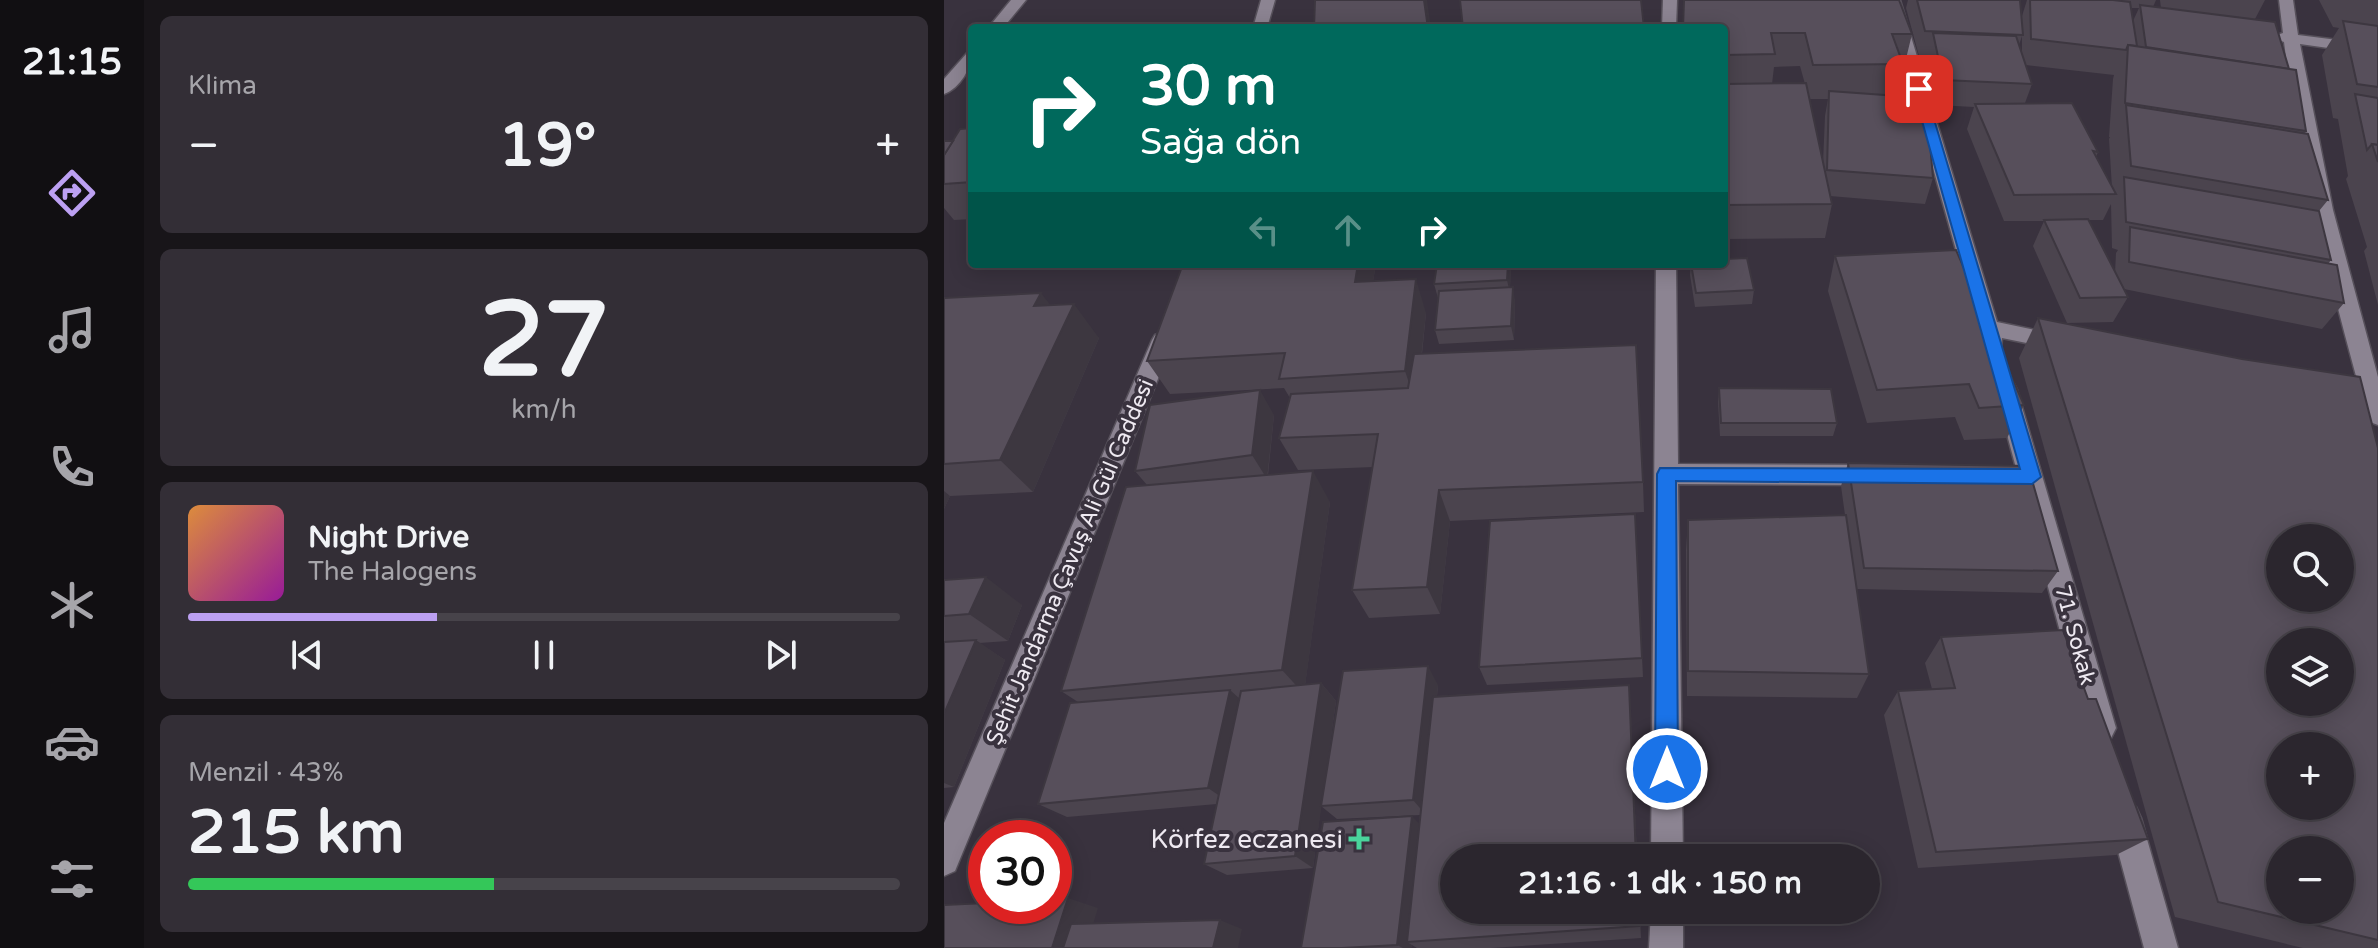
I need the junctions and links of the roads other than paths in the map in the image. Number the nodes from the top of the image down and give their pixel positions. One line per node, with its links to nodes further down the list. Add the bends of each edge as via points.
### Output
1 (1019, 0): 6 (street)
2 (1268, 0): 7 (street)
3 (1670, 0): 8 (street)
4 (1893, 0): 16 (street, 71. Sokak)
5 (2286, 0): 10 (street)
6 (998, 24)
7 (1261, 24)
8 (1669, 24)
9 (2259, 35): 10 (street)
10 (2291, 39): 11 (street); 19 (street, via 2333,255)
11 (2378, 50)
12 (968, 61): 13 (street)
13 (944, 89)
14 (1666, 268): 20 (street)
15 (1171, 321): 27 (street, Şehit Jandarma Çavuş Ali Gül Caddesi)
16 (1988, 328): 17 (street); 23 (street, 71. Sokak)
17 (2081, 345)
18 (2343, 396): 19 (street)
19 (2376, 409)
20 (1666, 474): 21 (street); 26 (street)
21 (1905, 476)
22 (2000, 476): 23 (street)
23 (2032, 477): 24 (street, 71. Sokak)
24 (2107, 750)
25 (2119, 796): 30 (street)
26 (1667, 844)
27 (944, 860)
28 (1667, 924): 29 (street)
29 (1666, 948)
30 (2161, 948)

